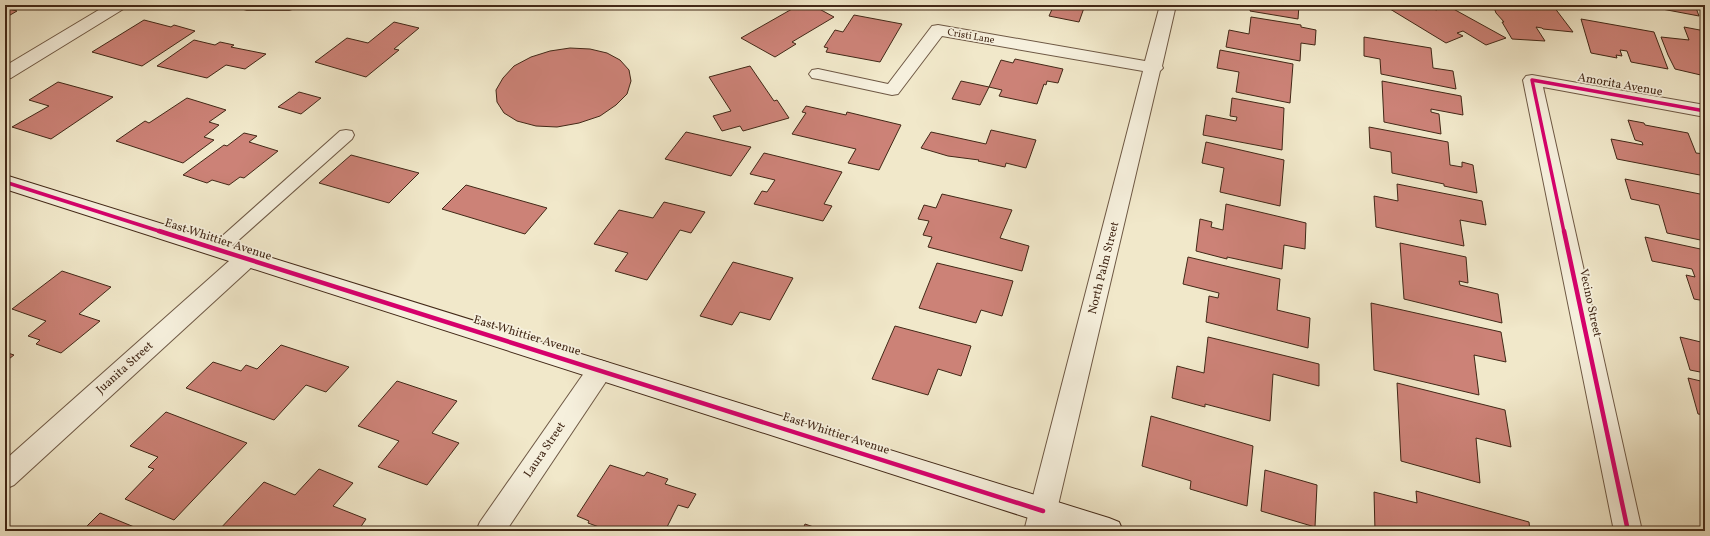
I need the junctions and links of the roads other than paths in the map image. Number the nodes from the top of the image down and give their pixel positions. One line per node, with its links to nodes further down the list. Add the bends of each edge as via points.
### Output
1 (119, 5): 6 (street)
2 (247, 5): 3 (street)
3 (289, 5)
4 (1168, 5): 5 (street, North Palm Street)
5 (1154, 68): 7 (street, Cristi Lane, via 938,30 892,90); 16 (street, North Palm Street)
6 (5, 74)
7 (818, 74)
8 (1532, 80): 9 (street, Amorita Avenue); 19 (street, Vecino Street)
9 (1705, 110)
10 (346, 135): 12 (lane)
11 (5, 182): 12 (street, East Whittier Avenue)
12 (217, 250): 13 (street, East Whittier Avenue)
13 (246, 259): 14 (street, East Whittier Avenue); 15 (street, Juanita Street)
14 (600, 370): 16 (street, East Whittier Avenue); 17 (street, Laura Street)
15 (5, 477)
16 (1040, 521): 18 (street, East Whittier Avenue)
17 (490, 531)
18 (1109, 531)
19 (1628, 531)

